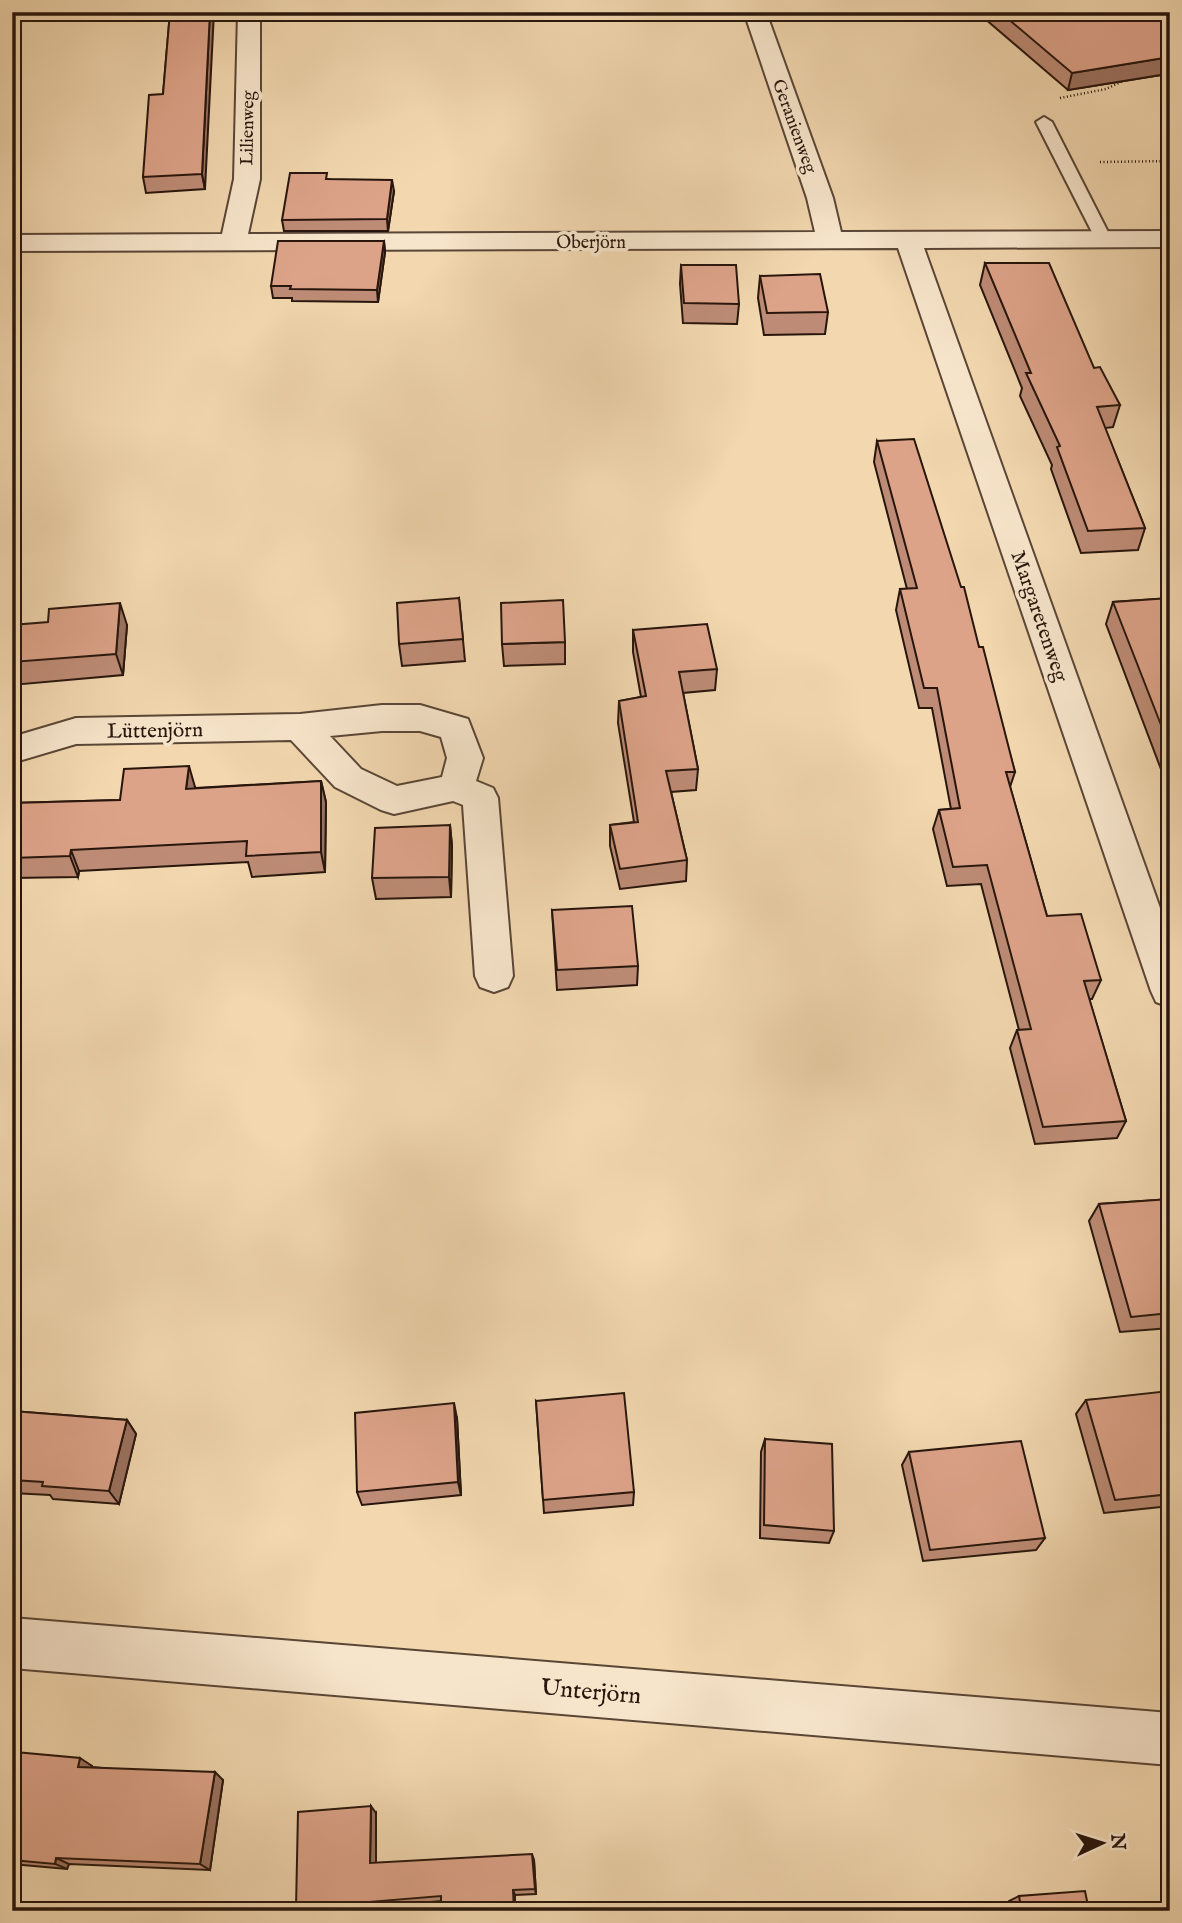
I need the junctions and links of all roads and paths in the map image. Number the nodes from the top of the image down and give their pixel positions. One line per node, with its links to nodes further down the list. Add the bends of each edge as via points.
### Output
1 (249, 12): 12 (street, Lilienweg, via 247,179)
2 (755, 12): 9 (street, Geranienweg, via 820,198)
3 (1132, 76): 4 (path, via 1105,89 1030,103)
4 (1044, 122): 7 (lane)
5 (1170, 161): 6 (path)
6 (1096, 162)
7 (1103, 238): 8 (street, Oberjörn); 10 (street, Oberjörn)
8 (1170, 239)
9 (830, 241): 10 (street, Oberjörn); 12 (street, Oberjörn)
10 (909, 242): 17 (street, Margaretenweg)
11 (12, 243): 12 (street, Oberjörn)
12 (233, 243)
13 (300, 727): 14 (street, Lüttenjörn, via 76,731); 15 (street, via 348,778 394,800); 15 (street, Lüttenjörn, via 420,718 456,728 465,758)
14 (12, 750)
15 (456, 787): 16 (street, via 480,798)
16 (494, 976)
17 (1170, 991)
18 (12, 1643): 19 (street, Unterjörn)
19 (1170, 1739)

